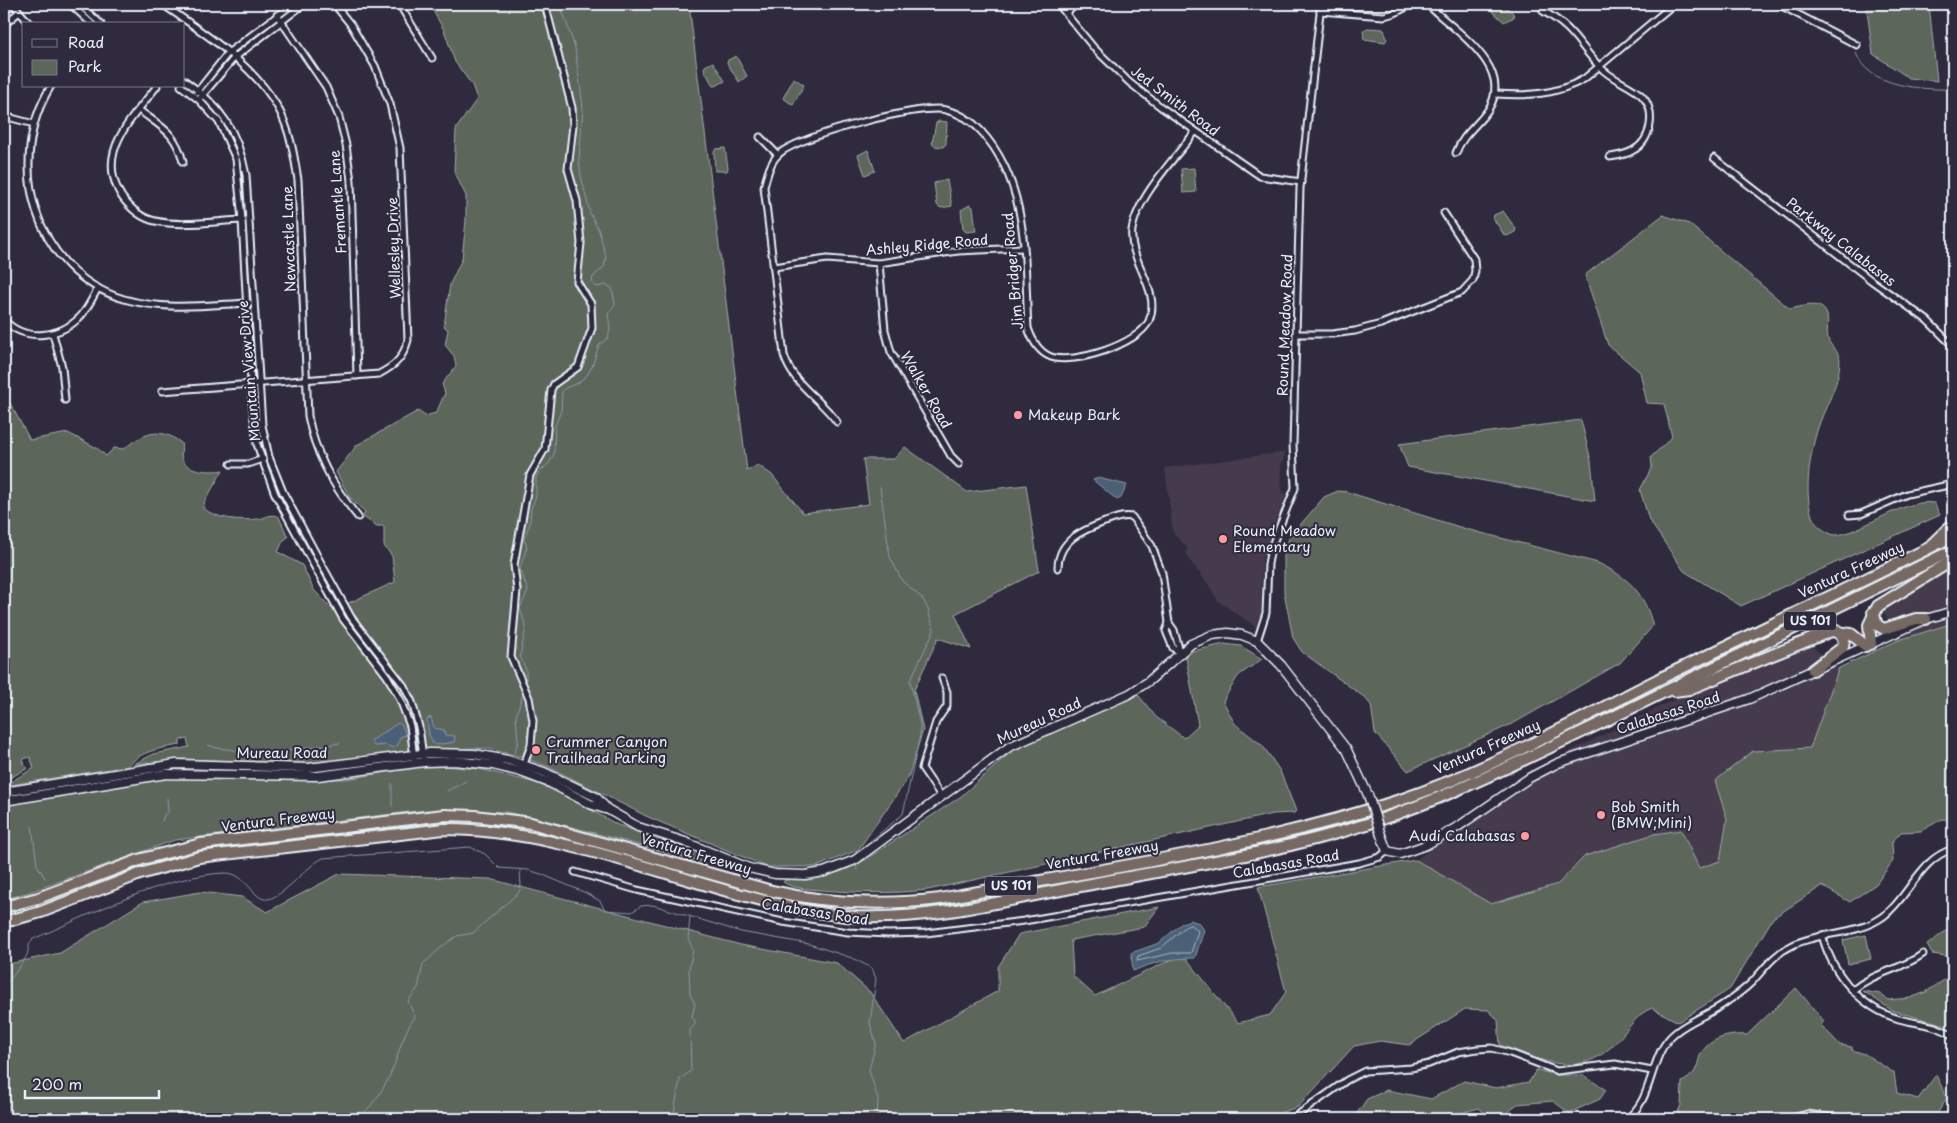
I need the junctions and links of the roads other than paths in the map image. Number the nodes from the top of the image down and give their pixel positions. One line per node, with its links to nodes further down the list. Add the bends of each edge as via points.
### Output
1 (13, 4): 18 (street)
2 (70, 4): 23 (street)
3 (80, 4): 24 (street)
4 (162, 4): 27 (street, Newcastle Lane)
5 (293, 4): 21 (street)
6 (304, 4): 21 (street)
7 (334, 4): 64 (street, Wellesley Drive, via 351,25 375,66 390,104 400,148 403,182 408,340 404,354 395,366 379,374)
8 (399, 4): 29 (street)
9 (545, 4): 98 (street, via 572,108 568,169 577,201 581,243 576,282 590,304 592,328 578,367 554,384 551,390 545,449 530,475 514,565 518,590 511,657 526,687 533,721 533,733)
10 (1058, 4): 20 (street, Jed Smith Road)
11 (1077, 4): 20 (street)
12 (1321, 4): 17 (street, Round Meadow Road)
13 (1412, 4): 17 (street, via 1384,16)
14 (1427, 4): 37 (street, via 1483,57 1491,68)
15 (1674, 4): 30 (street)
16 (1778, 4): 26 (street)
17 (1320, 11): 50 (street, Round Meadow Road)
18 (19, 12): 22 (street); 25 (street)
19 (1543, 12): 30 (street, via 1570,29)
20 (1066, 13): 43 (street, Jed Smith Road, via 1094,48 1130,83)
21 (279, 17): 27 (street); 28 (street); 64 (street, Fremantle Lane, via 326,87 339,117 346,146 351,181)
22 (28, 22)
23 (90, 22)
24 (99, 22)
25 (4, 25)
26 (1856, 45)
27 (228, 53): 28 (street, Newcastle Lane); 35 (street)
28 (234, 58): 36 (street); 65 (street, Newcastle Lane, via 276,105 294,149)
29 (432, 58)
30 (1599, 66): 37 (street, via 1570,87 1555,92 1518,96); 47 (street, via 1641,95 1651,114 1649,131 1639,146 1633,151)
31 (185, 81): 35 (street, Mountain View Drive)
32 (51, 88): 42 (street)
33 (156, 88): 40 (street)
34 (183, 88): 38 (street, Mountain View Drive)
35 (198, 90): 36 (street, Mountain View Drive); 38 (street)
36 (203, 94): 39 (street); 52 (street, Mountain View Drive, via 226,120 236,140 246,175)
37 (1496, 94): 45 (street)
38 (194, 96): 39 (street, Mountain View Drive)
39 (199, 100): 53 (street, Mountain View Drive, via 219,122 234,150)
40 (139, 110): 49 (street, via 173,136); 53 (street, via 121,132 113,153 113,178 130,206 154,221)
41 (4, 116): 42 (street)
42 (34, 124): 57 (street, via 28,162 32,201 38,218 52,245 71,267)
43 (1195, 132): 50 (street, Jed Smith Road, via 1260,176); 54 (street, Jim Bridger Road, via 1146,196 1132,229 1133,245 1149,290 1152,313 1148,323 1132,339 1075,359 1050,357 1038,348 1028,328)
44 (760, 137): 46 (street)
45 (1456, 153)
46 (778, 155): 54 (street, Jim Bridger Road, via 805,139 913,110 945,109 972,122 986,137 1014,186 1022,218); 56 (street, via 764,187)
47 (1610, 157)
48 (1714, 158): 63 (street, Parkway Calabasas, via 1927,320)
49 (183, 162)
50 (1301, 182): 62 (street, Round Meadow Road)
51 (1444, 213): 62 (street, via 1474,258 1474,280 1462,292 1355,331)
52 (249, 219): 53 (street); 59 (street, Mountain View Drive)
53 (242, 220): 58 (street, Mountain View Drive)
54 (1023, 248): 55 (street, Ashley Ridge Road, via 958,250)
55 (879, 263): 56 (street, Ashley Ridge Road, via 835,258); 74 (street, Walker Road, via 885,330 891,352 951,456)
56 (774, 268): 70 (street, via 786,363 796,379)
57 (98, 288): 58 (street, via 123,299 153,306); 61 (street, via 83,314 71,326)
58 (247, 303): 59 (street); 67 (street, Mountain View Drive)
59 (254, 303): 66 (street, Mountain View Drive)
60 (4, 320): 61 (street, via 32,335)
61 (53, 334): 69 (street, via 62,367)
62 (1296, 334): 88 (street, Round Meadow Road, via 1295,488 1271,548 1266,613)
63 (1953, 346)
64 (357, 376): 65 (street, Wellesley Drive)
65 (306, 380): 66 (street, Wellesley Drive); 77 (street, Newcastle Lane, via 308,416 318,454)
66 (259, 384): 67 (street, Wellesley Drive); 71 (street, Mountain View Drive, via 262,425)
67 (252, 385): 68 (street, Wellesley Drive); 72 (street, Mountain View Drive, via 254,424)
68 (162, 391)
69 (65, 400)
70 (837, 422)
71 (269, 457): 72 (street); 94 (street, Mountain View Drive, via 283,492 351,617 407,692 418,720)
72 (262, 459): 73 (street, via 248,464); 95 (street, Mountain View Drive, via 275,494 343,619 400,697 410,726)
73 (231, 464)
74 (960, 464)
75 (1953, 484): 76 (street, via 1907,494 1861,514)
76 (1849, 515)
77 (358, 517)
78 (1953, 524): 80 (highway)
79 (1953, 536): 80 (highway, Ventura Freeway / US 101)
80 (1928, 549): 105 (highway, Ventura Freeway / US 101, via 1793,612 1546,736 1407,797 1298,830 1164,858 940,899 908,903 846,903 768,890 530,823 444,816 201,844 142,859 38,898)
81 (1953, 550): 93 (highway, Ventura Freeway / US 101)
82 (1953, 560): 85 (highway)
83 (1058, 568): 90 (street, via 1058,559 1073,536 1124,516 1132,517 1152,546 1162,573 1169,623)
84 (1953, 611): 86 (main road, Calabasas Road)
85 (1873, 612): 86 (highway, via 1877,625 1884,629); 89 (highway)
86 (1926, 619): 89 (main road, Calabasas Road)
87 (1837, 630): 89 (highway); 91 (highway, via 1844,640 1843,648); 93 (highway, via 1819,634 1776,655 1688,689)
88 (1256, 641): 90 (main road, Mureau Road, via 1242,635 1221,633 1203,638); 103 (main road, Mureau Road, bridge, via 1281,665 1352,757)
89 (1868, 645): 91 (main road, Calabasas Road)
90 (1180, 652): 100 (main road, Mureau Road, via 1140,688 1008,747)
91 (1813, 670): 103 (main road, Calabasas Road, via 1730,706 1558,763 1529,778 1426,845 1400,854)
92 (942, 678): 100 (street, via 947,706 936,722 922,768)
93 (1666, 692): 106 (highway, Ventura Freeway / US 101, via 1454,792 1344,831 1272,849 922,915 858,917 804,910 530,836 475,829 444,829 199,858 140,874 41,912)
94 (423, 754): 95 (main road, Mureau Road); 96 (street, Mountain View Drive); 98 (main road, Mureau Road, via 474,754)
95 (414, 755): 97 (street, Mountain View Drive); 99 (main road, Mureau Road, via 308,768 176,764)
96 (424, 762): 97 (main road, Mureau Road); 98 (main road, Mureau Road, via 472,762)
97 (415, 763): 101 (main road, Mureau Road, via 303,776 166,774)
98 (522, 768): 100 (main road, Mureau Road, via 561,780 596,797 607,809 638,827 749,868 775,874 824,872 855,860)
99 (4, 792)
100 (941, 796)
101 (4, 801)
102 (1953, 849): 107 (street, via 1927,864 1906,894 1882,917 1854,930)
103 (1387, 851): 104 (street, Calabasas Road, via 1380,857 1359,863 1217,889 970,928 888,934 848,932 783,922 637,890)
104 (575, 872)
105 (4, 907)
106 (4, 922)
107 (1822, 935): 109 (street, via 1834,967); 111 (street, via 1782,951 1751,983 1724,1004 1676,1032 1664,1044)
108 (1923, 954): 109 (street, via 1908,964 1865,980)
109 (1853, 990): 110 (street, via 1875,1008 1890,1015 1928,1025)
110 (1953, 1036)
111 (1652, 1071): 112 (street, via 1616,1064 1557,1071 1492,1048 1477,1049 1411,1068 1365,1071); 113 (street, via 1644,1094)
112 (1292, 1119)
113 (1626, 1119)
114 (1788, 1119): 115 (street, via 1807,1114)
115 (1841, 1119)

